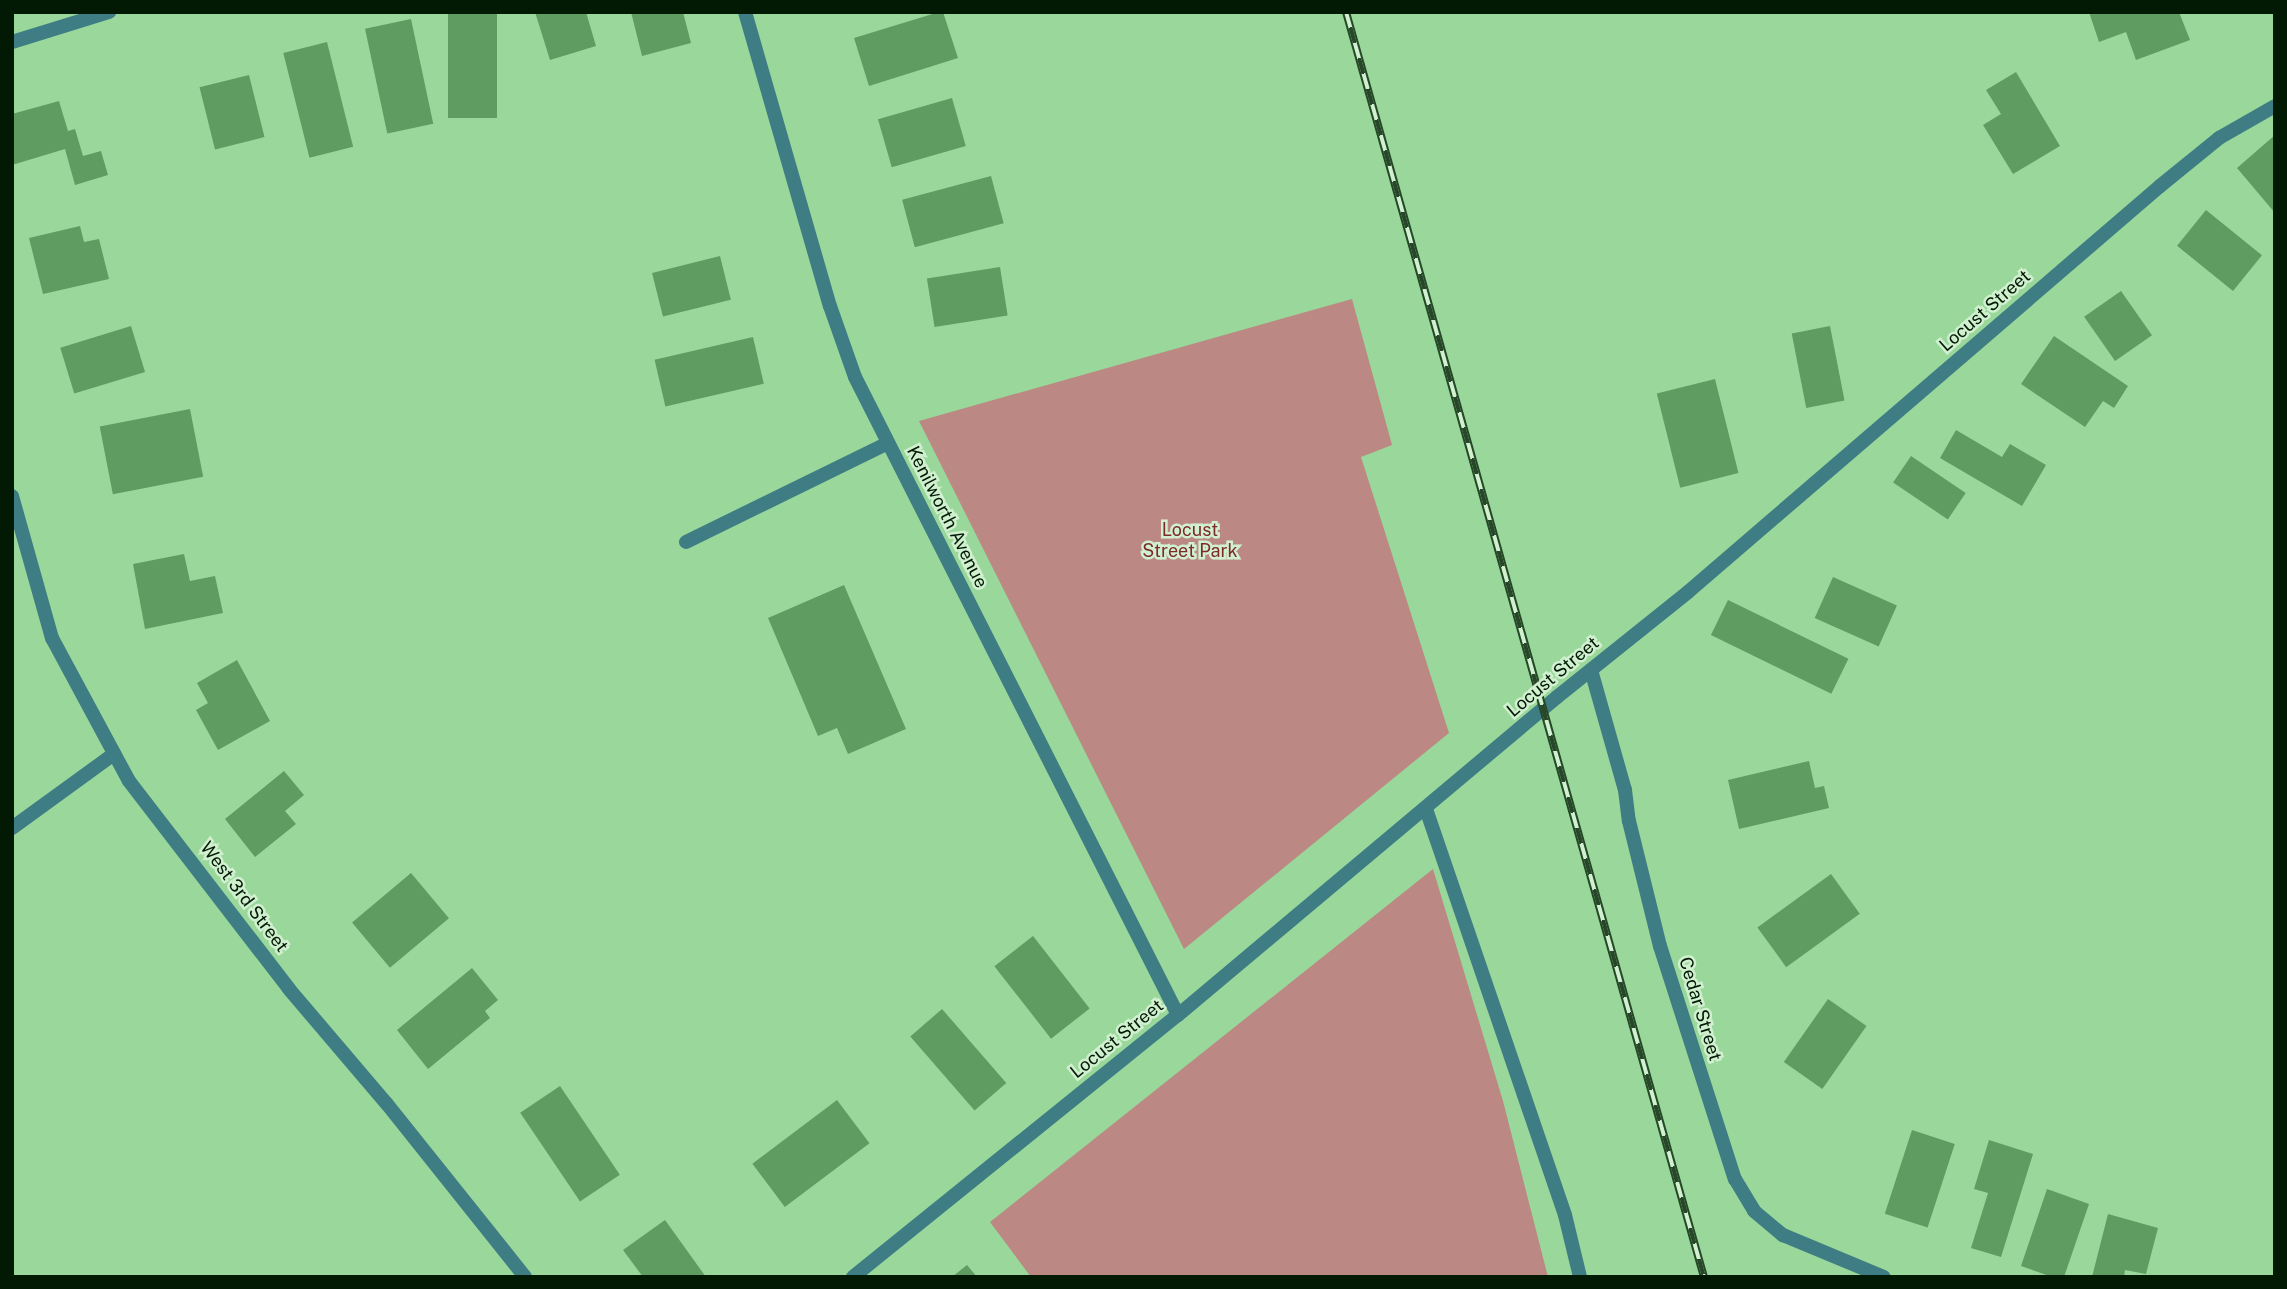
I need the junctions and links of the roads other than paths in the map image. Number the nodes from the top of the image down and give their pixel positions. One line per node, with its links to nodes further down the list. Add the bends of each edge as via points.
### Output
1 (109, 12): 3 (street)
2 (745, 12): 5 (street, Kenilworth Avenue, via 830,306 855,377)
3 (12, 42)
4 (2275, 106): 8 (street, Locust Street, via 2219,138 2160,186)
5 (888, 443): 7 (street); 12 (street, Kenilworth Avenue)
6 (12, 495): 9 (street, West 3rd Street, via 52,638)
7 (686, 542)
8 (1591, 670): 10 (street, Locust Street); 16 (street, Cedar Street, via 1625,790 1660,946 1735,1179 1755,1211 1783,1236)
9 (114, 754): 11 (street); 13 (street, West 3rd Street, via 289,989)
10 (1426, 809): 12 (street, Locust Street); 15 (street, via 1565,1215)
11 (12, 828)
12 (1178, 1015): 14 (street, Locust Street)
13 (525, 1277)
14 (853, 1277)
15 (1580, 1277)
16 (1884, 1277)

